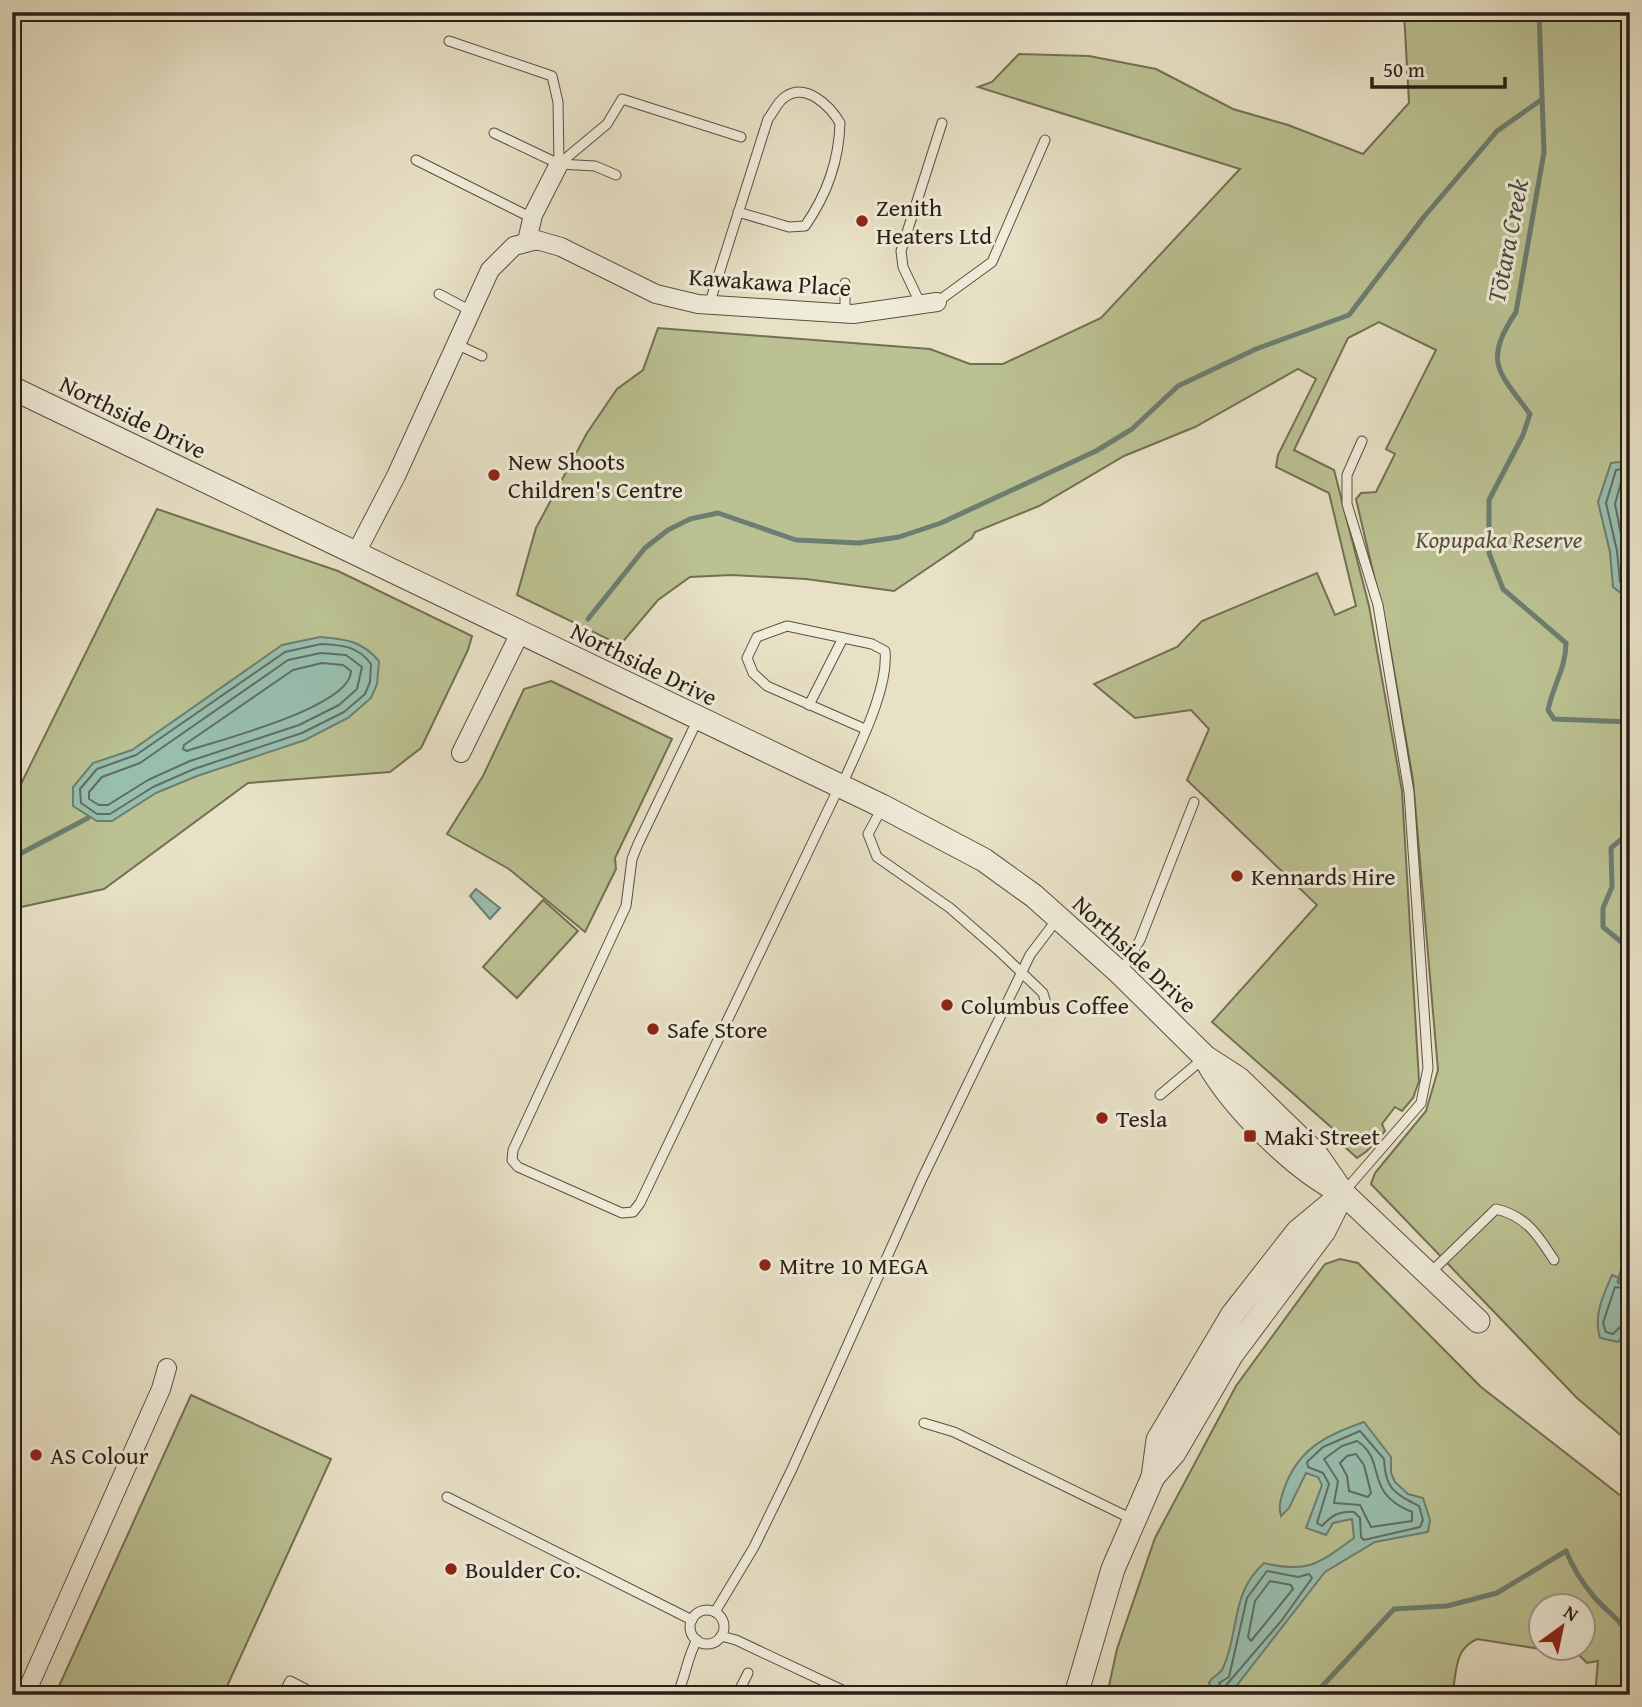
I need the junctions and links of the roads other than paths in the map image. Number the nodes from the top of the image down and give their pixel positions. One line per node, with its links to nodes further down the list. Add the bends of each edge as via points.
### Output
1 (449, 41): 7 (lane, via 552,76 558,102)
2 (942, 123): 14 (lane, via 901,251 903,268)
3 (494, 133): 7 (lane)
4 (741, 137): 7 (lane, via 622,99 607,124)
5 (1045, 140): 14 (lane, via 992,262)
6 (416, 160): 10 (lane)
7 (559, 164): 8 (lane, via 595,166); 10 (street)
8 (617, 175)
9 (738, 212): 9 (lane, via 768,119 785,96 802,92 820,100 841,123 840,135 820,204 804,226 789,227); 15 (lane)
10 (533, 218): 11 (street)
11 (527, 240): 15 (street, Kawakawa Place, via 549,242 656,294); 16 (street, via 496,260)
12 (845, 283): 17 (lane)
13 (439, 294): 16 (lane)
14 (929, 303): 17 (street, Kawakawa Place)
15 (709, 305): 17 (street, Kawakawa Place)
16 (471, 311): 18 (street)
17 (845, 314)
18 (456, 344): 19 (lane); 22 (street)
19 (482, 356)
20 (12, 388): 22 (street, Northside Drive)
21 (1362, 441): 38 (lane, via 1347,475 1347,504 1378,605 1409,792 1429,1068 1420,1103)
22 (356, 553): 23 (street, Northside Drive)
23 (520, 633): 26 (street, Northside Drive); 28 (street)
24 (843, 638): 25 (lane); 25 (lane, via 787,626 757,637 747,658 753,673 767,687); 27 (lane, via 885,651 887,667)
25 (809, 705): 27 (lane)
26 (698, 719): 29 (street, Northside Drive); 29 (lane, via 632,859 626,906 513,1150 512,1160 518,1167 622,1213 633,1212)
27 (865, 729): 29 (lane)
28 (461, 753)
29 (840, 787): 31 (street, Northside Drive)
30 (1194, 802): 34 (lane, via 1140,940)
31 (882, 806): 32 (street, Northside Drive, via 984,860); 33 (lane, via 868,834 877,857 950,908)
32 (1059, 918): 33 (lane); 34 (street, Northside Drive)
33 (1021, 972): 35 (lane, via 1043,993); 46 (lane, via 792,1469 754,1547)
34 (1120, 973): 36 (street, Northside Drive)
35 (1047, 1007)
36 (1205, 1057): 37 (lane); 38 (street, Northside Drive, via 1239,1080 1316,1154)
37 (1160, 1094)
38 (1343, 1193): 40 (street, Northside Drive); 45 (street, via 1298,1231 1233,1314 1158,1440 1153,1477)
39 (1553, 1260): 40 (lane, via 1536,1231 1513,1213 1496,1209)
40 (1429, 1274): 41 (street, Northside Drive)
41 (1478, 1321)
42 (167, 1368): 51 (street)
43 (924, 1423): 45 (lane, via 954,1432)
44 (447, 1497): 47 (lane)
45 (1134, 1520): 57 (street, via 1097,1613)
46 (715, 1612): 47 (lane, via 704,1610); 48 (lane, via 723,1620)
47 (692, 1620): 49 (lane, via 691,1631)
48 (721, 1636): 49 (lane, via 707,1644); 56 (lane)
49 (697, 1640): 54 (lane)
50 (748, 1672): 55 (lane)
51 (25, 1695)
52 (283, 1695): 53 (lane, via 290,1681)
53 (317, 1695)
54 (677, 1695)
55 (737, 1695)
56 (853, 1695)
57 (1076, 1695)

